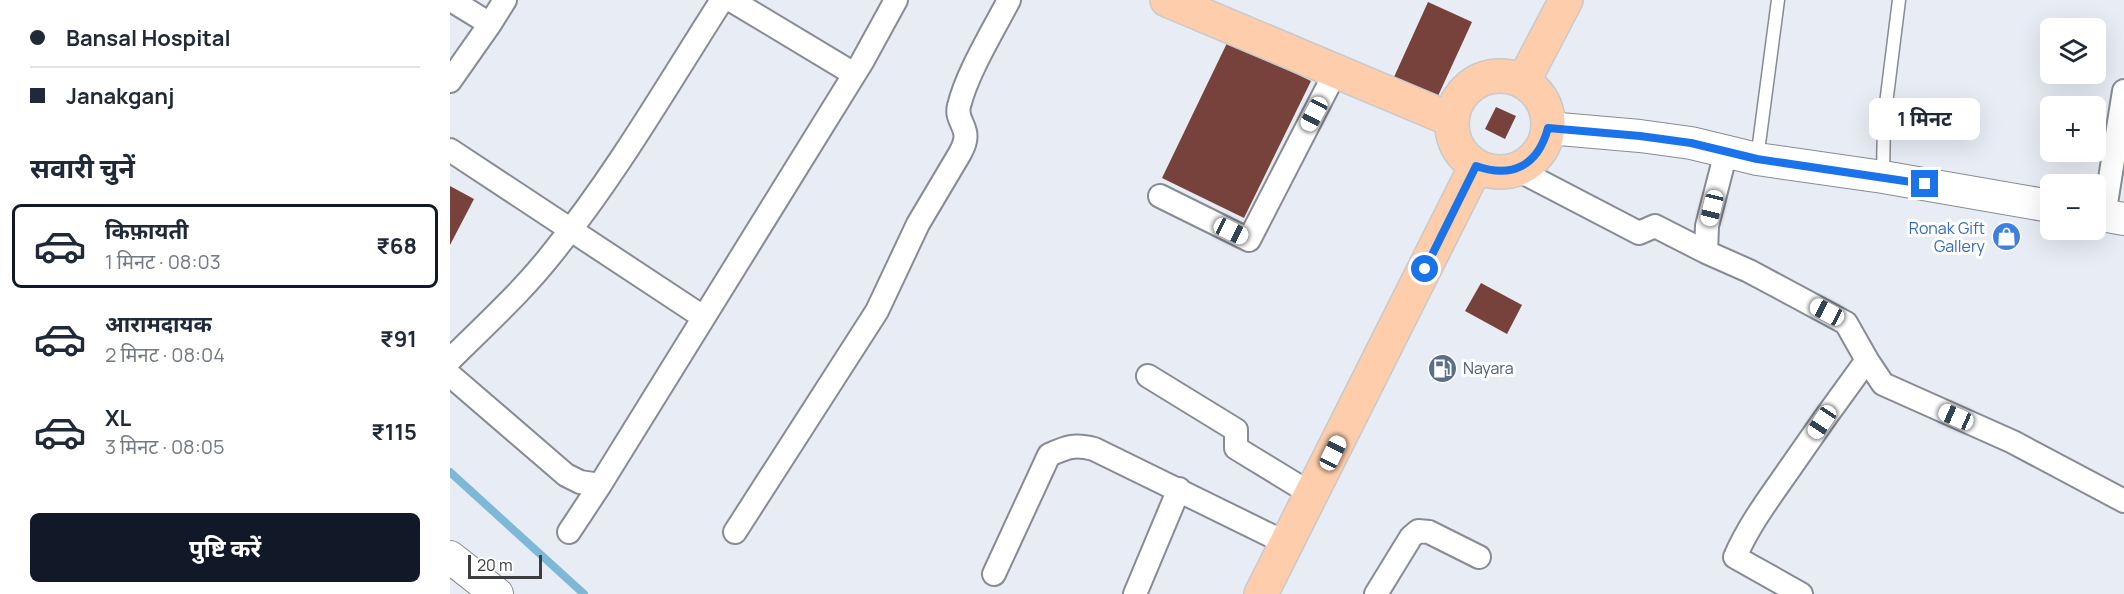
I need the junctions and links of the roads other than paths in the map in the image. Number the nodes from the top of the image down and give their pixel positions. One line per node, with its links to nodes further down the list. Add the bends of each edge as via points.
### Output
1 (451, 0): 11 (street)
2 (505, 0): 11 (street)
3 (722, 0): 28 (street)
4 (731, 0): 13 (street)
5 (896, 0): 13 (street)
6 (1009, 0): 40 (street, via 963,92 958,110 965,143 918,224 877,311)
7 (1566, 0): 15 (main road)
8 (1778, 0): 21 (lane)
9 (1899, 0): 24 (lane, via 1884,120)
10 (1175, 2): 12 (main road)
11 (490, 24): 14 (street)
12 (1336, 71): 17 (main road); 25 (street, via 1249,240)
13 (854, 74): 30 (street)
14 (450, 81)
15 (1523, 82): 17 (main road, via 1497,76 1484,79 1462,95); 18 (main road, via 1542,101)
16 (2124, 91): 27 (street)
17 (1452, 120): 22 (main road, via 1458,147)
18 (1548, 128): 20 (main road, via 1640,136); 23 (main road, via 1538,153)
19 (450, 150): 28 (street)
20 (1726, 152): 21 (main road); 29 (street, via 1707,226)
21 (1757, 159): 24 (main road)
22 (1476, 166): 23 (main road, via 1489,171); 37 (main road)
23 (1516, 169): 29 (street, via 1639,233 1655,226)
24 (1883, 177): 26 (main road)
25 (1160, 196)
26 (2040, 204)
27 (2108, 216)
28 (571, 231): 30 (street); 31 (street, via 518,294)
29 (1706, 252): 32 (street, via 1846,322)
30 (703, 317): 35 (street)
31 (450, 360)
32 (1867, 360): 38 (street, via 1883,384 2013,442); 49 (street, via 1757,516 1735,557)
33 (450, 375): 35 (street, via 566,475)
34 (1148, 376): 37 (street, via 1236,430 1236,448)
35 (600, 485): 39 (street)
36 (1179, 489): 41 (street); 44 (street, via 1094,449 1068,446 1049,455); 46 (street)
37 (1312, 495): 41 (main road)
38 (2124, 501)
39 (569, 532)
40 (735, 532)
41 (1288, 544): 47 (main road)
42 (450, 557): 45 (main road)
43 (1479, 557): 48 (street, via 1429,532 1418,531)
44 (994, 574)
45 (497, 594)
46 (1135, 594)
47 (1261, 594)
48 (1376, 594)
49 (1801, 594)

